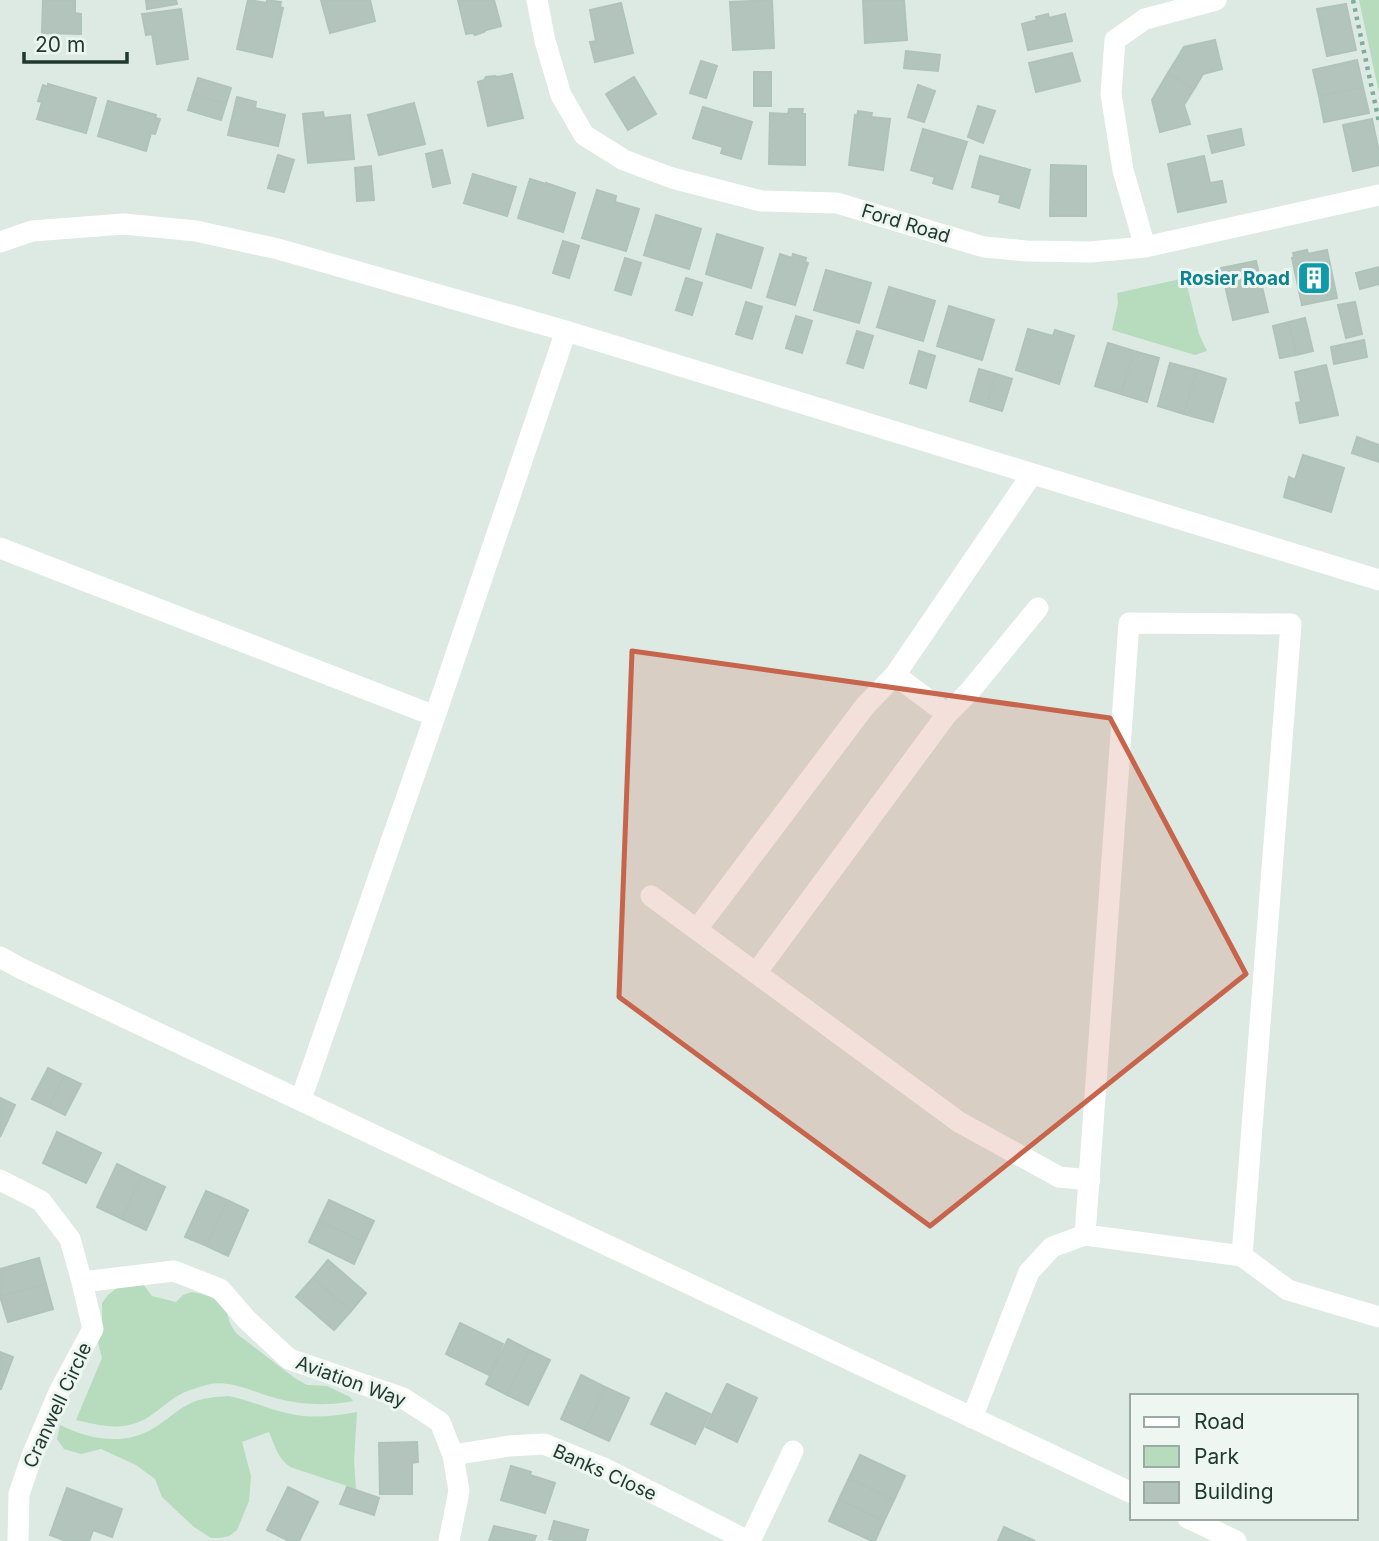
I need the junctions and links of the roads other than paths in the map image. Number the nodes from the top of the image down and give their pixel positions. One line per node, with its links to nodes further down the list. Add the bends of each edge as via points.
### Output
1 (537, 0): 5 (street, Ford Road, via 561,95 584,135 624,160 761,201 837,203 984,247 1090,252)
2 (1216, 0): 5 (street, via 1145,19 1115,40 1111,94 1123,170)
3 (1379, 195): 5 (street, Ford Road)
4 (0, 242): 6 (street, via 32,231 124,224 196,231 278,249)
5 (1145, 247)
6 (566, 331): 7 (street); 13 (street)
7 (1032, 474): 9 (street); 11 (street)
8 (0, 548): 13 (street)
9 (1379, 580)
10 (1038, 608): 12 (street)
11 (895, 675): 12 (street); 15 (street, via 865,706)
12 (947, 714): 17 (street)
13 (435, 716): 18 (street)
14 (651, 896): 15 (street)
15 (697, 929): 17 (street)
16 (0, 957): 18 (street)
17 (756, 972): 20 (street, via 959,1122 1059,1177)
18 (301, 1099): 25 (street)
19 (0, 1180): 23 (street, Cranwell Circle, via 41,1201 70,1239)
20 (1090, 1180): 21 (street); 22 (street, via 1129,623 1291,624)
21 (1086, 1234): 22 (street); 25 (street, via 1052,1247 1029,1272)
22 (1242, 1256): 24 (street, via 1288,1290)
23 (82, 1282): 27 (street, Aviation Way, via 174,1271 220,1289 289,1359 403,1398 440,1423); 30 (street, Cranwell Circle, via 93,1329 33,1453 19,1494)
24 (1379, 1317)
25 (972, 1418): 28 (street)
26 (793, 1451): 32 (street, Banks Close)
27 (453, 1455): 31 (street, Aviation Way, via 459,1491); 32 (street, Banks Close, via 544,1444 606,1469)
28 (1130, 1492)
29 (1192, 1520): 33 (street)
30 (19, 1541)
31 (449, 1541)
32 (749, 1541)
33 (1236, 1541)

